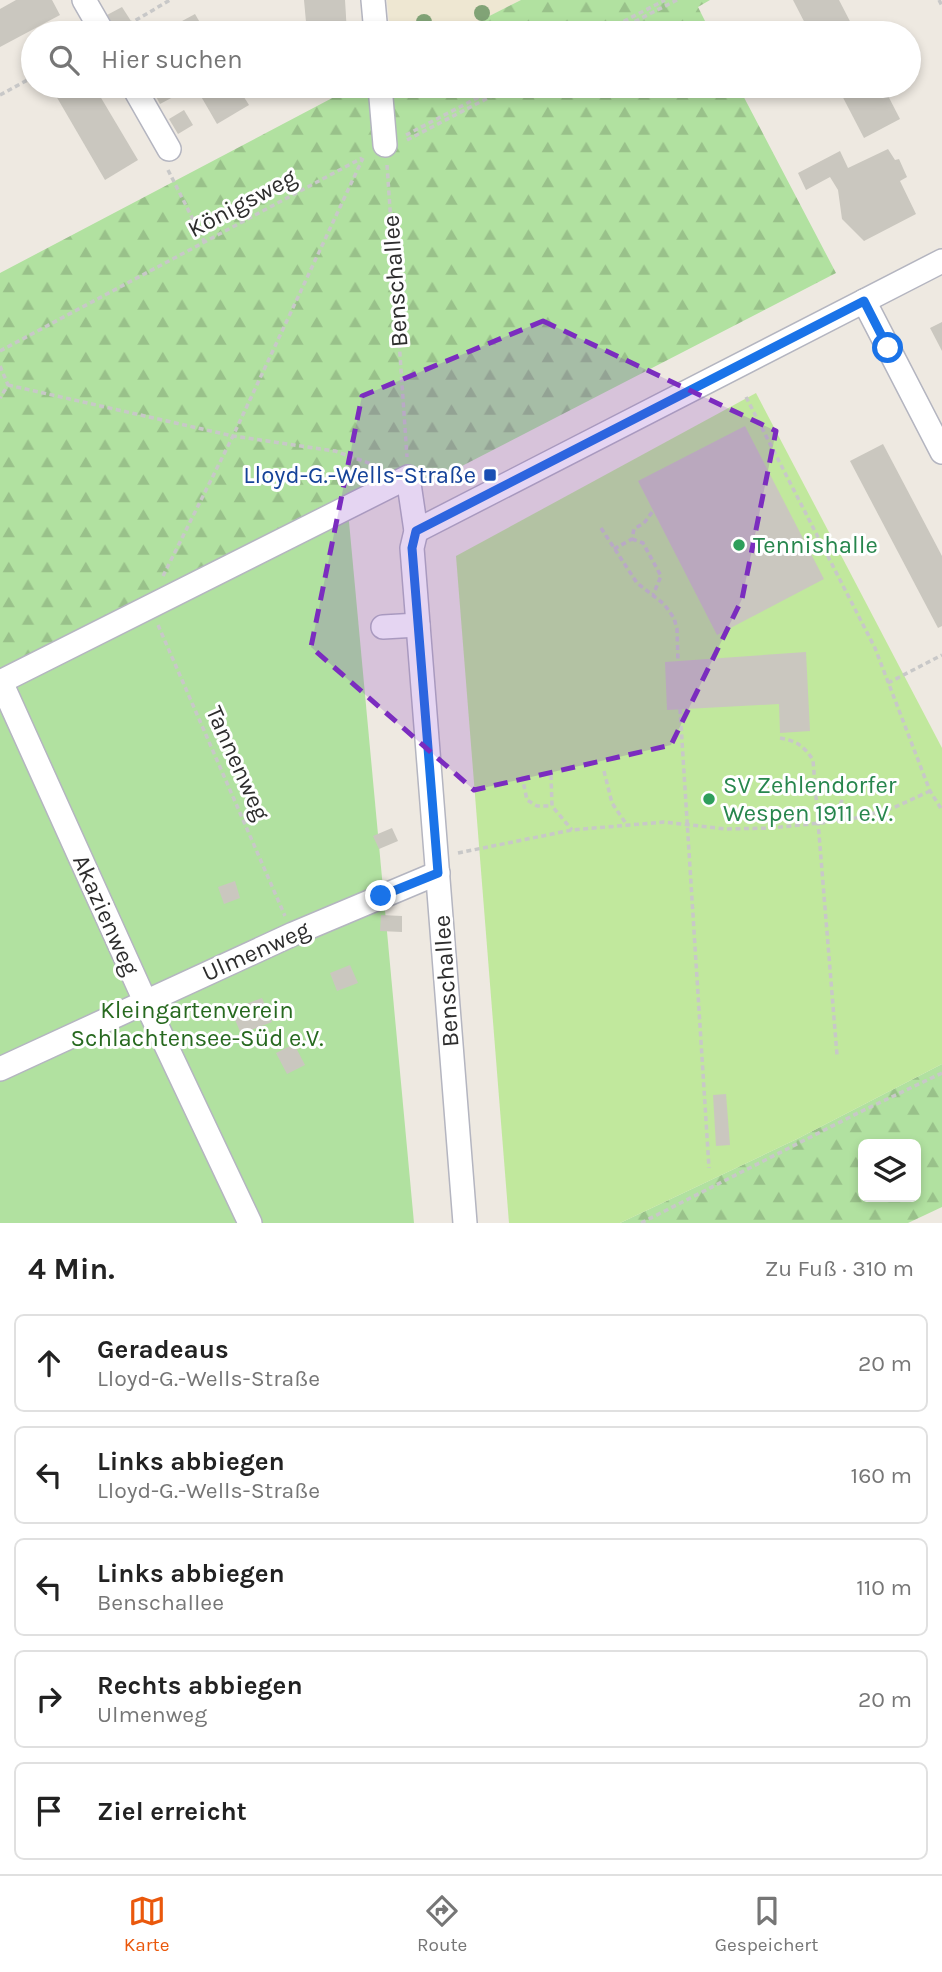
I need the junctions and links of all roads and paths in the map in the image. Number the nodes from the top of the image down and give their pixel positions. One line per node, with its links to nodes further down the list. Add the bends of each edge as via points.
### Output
1 (84, 0): 8 (street)
2 (170, 0): 9 (path)
3 (373, 0): 10 (street)
4 (666, 0): 11 (path)
5 (677, 0): 12 (path)
6 (939, 0): 7 (path)
7 (942, 6)
8 (96, 21)
9 (134, 21)
10 (375, 21)
11 (625, 21)
12 (636, 21)
13 (21, 84): 14 (path)
14 (0, 95)
15 (140, 98): 20 (street)
16 (381, 98): 19 (street)
17 (477, 98): 19 (path, Königsweg)
18 (488, 98): 19 (path, via 394,146)
19 (385, 145): 21 (path, Königsweg); 32 (path, Benschallee)
20 (169, 149): 22 (path, via 166,167)
21 (363, 158): 22 (path, Königsweg); 30 (path)
22 (205, 243): 25 (path, Königsweg)
23 (942, 261): 24 (street)
24 (864, 301): 31 (street); 35 (street)
25 (0, 351)
26 (0, 366): 27 (path)
27 (8, 385): 29 (path); 30 (path)
28 (746, 397): 45 (path, via 875,648)
29 (0, 398)
30 (233, 436): 32 (path, via 335,451); 39 (path)
31 (942, 452)
32 (408, 477): 35 (street, Benschallee); 39 (street)
33 (653, 511): 36 (path, via 634,528)
34 (601, 527): 37 (path)
35 (416, 531): 40 (street, Benschallee, via 412,548)
36 (632, 539): 37 (path); 38 (path, via 643,543 661,576)
37 (614, 549): 38 (path, via 637,583)
38 (653, 595): 43 (path, via 674,618)
39 (150, 605): 44 (street); 62 (path, Tannenweg)
40 (418, 625): 41 (street); 61 (street, Benschallee)
41 (383, 627)
42 (942, 656): 45 (path)
43 (678, 662)
44 (0, 682): 63 (street, Akazienweg)
45 (888, 683): 51 (path)
46 (680, 709): 58 (path)
47 (780, 738): 56 (path, via 795,740 813,760)
48 (604, 771): 57 (path, via 612,803)
49 (551, 775): 53 (path)
50 (522, 776): 53 (path, via 527,800 537,806)
51 (930, 791): 54 (path); 55 (path, via 893,808)
52 (843, 798): 55 (path)
53 (552, 806): 59 (path)
54 (942, 810)
55 (841, 821): 56 (path)
56 (818, 823): 58 (path, via 726,829); 64 (path)
57 (627, 825): 58 (path); 59 (path)
58 (687, 825): 67 (path)
59 (572, 830): 60 (path)
60 (454, 854)
61 (438, 873): 62 (street, Ulmenweg); 69 (street, Benschallee)
62 (293, 934): 63 (street, Ulmenweg)
63 (145, 1001): 65 (street, Ulmenweg); 68 (street, Akazienweg)
64 (837, 1055)
65 (0, 1069)
66 (942, 1073): 70 (path)
67 (709, 1168)
68 (250, 1223)
69 (465, 1223)
70 (641, 1223)

